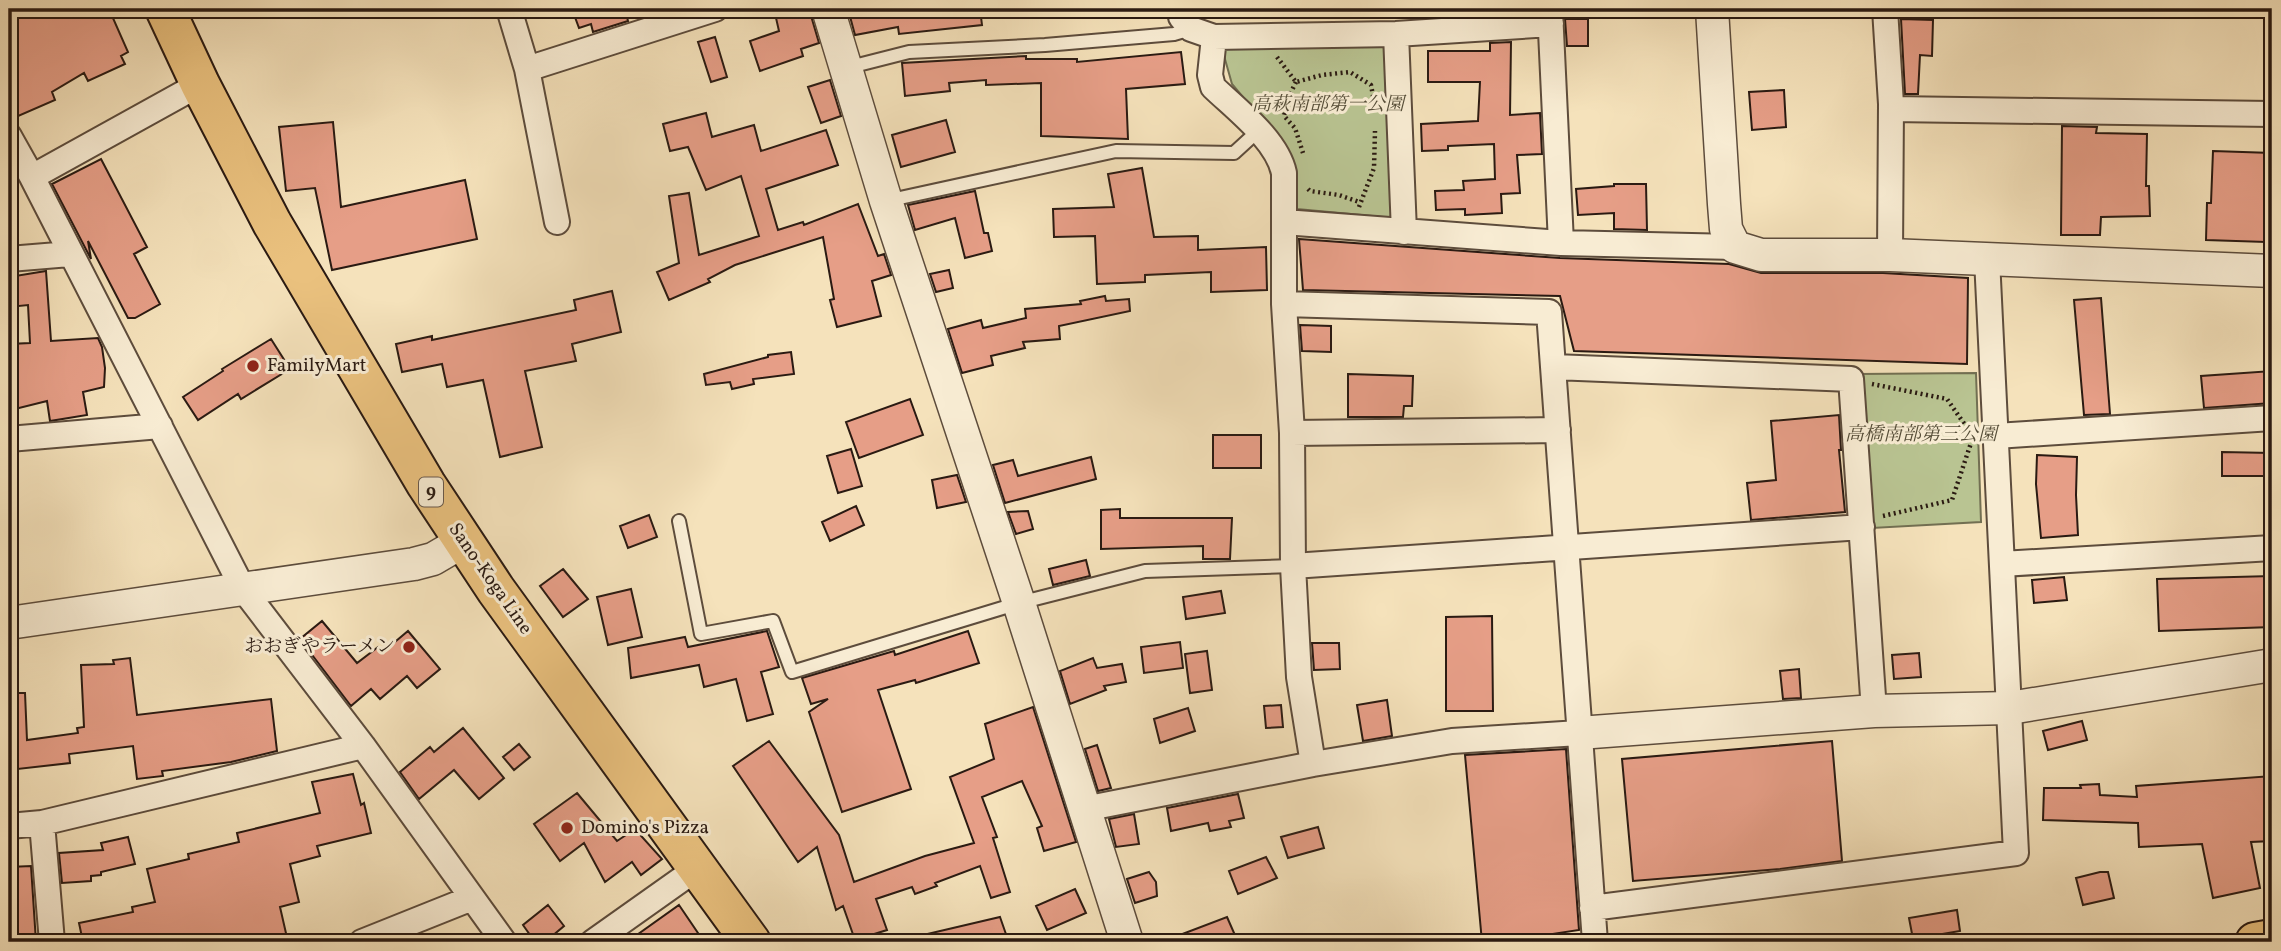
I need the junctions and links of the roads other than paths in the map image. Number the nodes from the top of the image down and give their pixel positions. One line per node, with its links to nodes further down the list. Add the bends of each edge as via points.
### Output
1 (166, 9): 12 (main road, Sano-Koga Line / 9)
2 (509, 9): 11 (street)
3 (715, 9): 11 (street)
4 (828, 9): 10 (street)
5 (1712, 9): 23 (street, via 1726,229)
6 (1885, 9): 13 (street)
7 (1550, 17): 9 (street); 22 (street)
8 (1195, 25): 9 (street); 10 (lane, via 1174,34 909,52); 15 (street, via 1213,87)
9 (1396, 34): 21 (street)
10 (845, 68): 18 (street)
11 (527, 69): 19 (street)
12 (200, 84): 17 (street); 39 (main road, Sano-Koga Line / 9, via 272,223)
13 (1891, 109): 14 (street); 25 (street)
14 (2272, 114)
15 (1258, 131): 18 (lane, via 1234,153 1116,150); 20 (street, via 1281,159)
16 (9, 136): 17 (street)
17 (32, 177): 24 (street)
18 (886, 201): 45 (street)
19 (557, 222)
20 (1284, 222): 21 (street); 29 (street)
21 (1404, 232): 22 (street)
22 (1561, 243): 23 (street)
23 (1735, 247): 25 (street, via 1761,255)
24 (71, 254): 26 (street); 32 (street)
25 (1890, 255): 27 (street)
26 (9, 259)
27 (1987, 259): 28 (street); 35 (street)
28 (2272, 271)
29 (1284, 304): 30 (street, via 1549,312); 34 (street)
30 (1554, 367): 33 (street); 38 (street, via 1851,379)
31 (2272, 418): 35 (street)
32 (160, 426): 36 (street); 44 (street)
33 (1558, 430): 34 (street); 40 (street)
34 (1292, 433): 43 (street)
35 (1996, 436): 42 (street)
36 (9, 439)
37 (678, 521): 45 (lane, via 701,634 773,621 792,672)
38 (1861, 524): 40 (street); 49 (street)
39 (462, 542): 44 (street, via 414,564); 56 (main road, Sano-Koga Line / 9)
40 (1567, 547): 43 (street); 50 (street)
41 (2272, 548): 42 (street)
42 (2002, 564): 48 (street)
43 (1293, 566): 45 (lane, via 1145,571); 52 (street, via 1299,677)
44 (243, 589): 46 (street); 51 (street)
45 (1019, 603): 53 (street)
46 (9, 623)
47 (2272, 664): 48 (street)
48 (2010, 708): 49 (street); 58 (street, via 2016,853)
49 (1874, 711): 50 (street)
50 (1579, 733): 52 (street, via 1452,741); 58 (street)
51 (363, 746): 54 (street); 57 (street)
52 (1313, 764): 53 (street)
53 (1084, 809): 65 (street)
54 (42, 823): 55 (street); 60 (street)
55 (9, 826)
56 (696, 869): 63 (street); 64 (main road, Sano-Koga Line / 9)
57 (472, 898): 61 (street); 62 (street)
58 (1592, 908): 66 (street)
59 (2272, 939): 67 (main road)
60 (52, 942)
61 (362, 942)
62 (504, 942)
63 (593, 942)
64 (751, 942)
65 (1127, 942)
66 (1595, 942)
67 (2255, 942)

